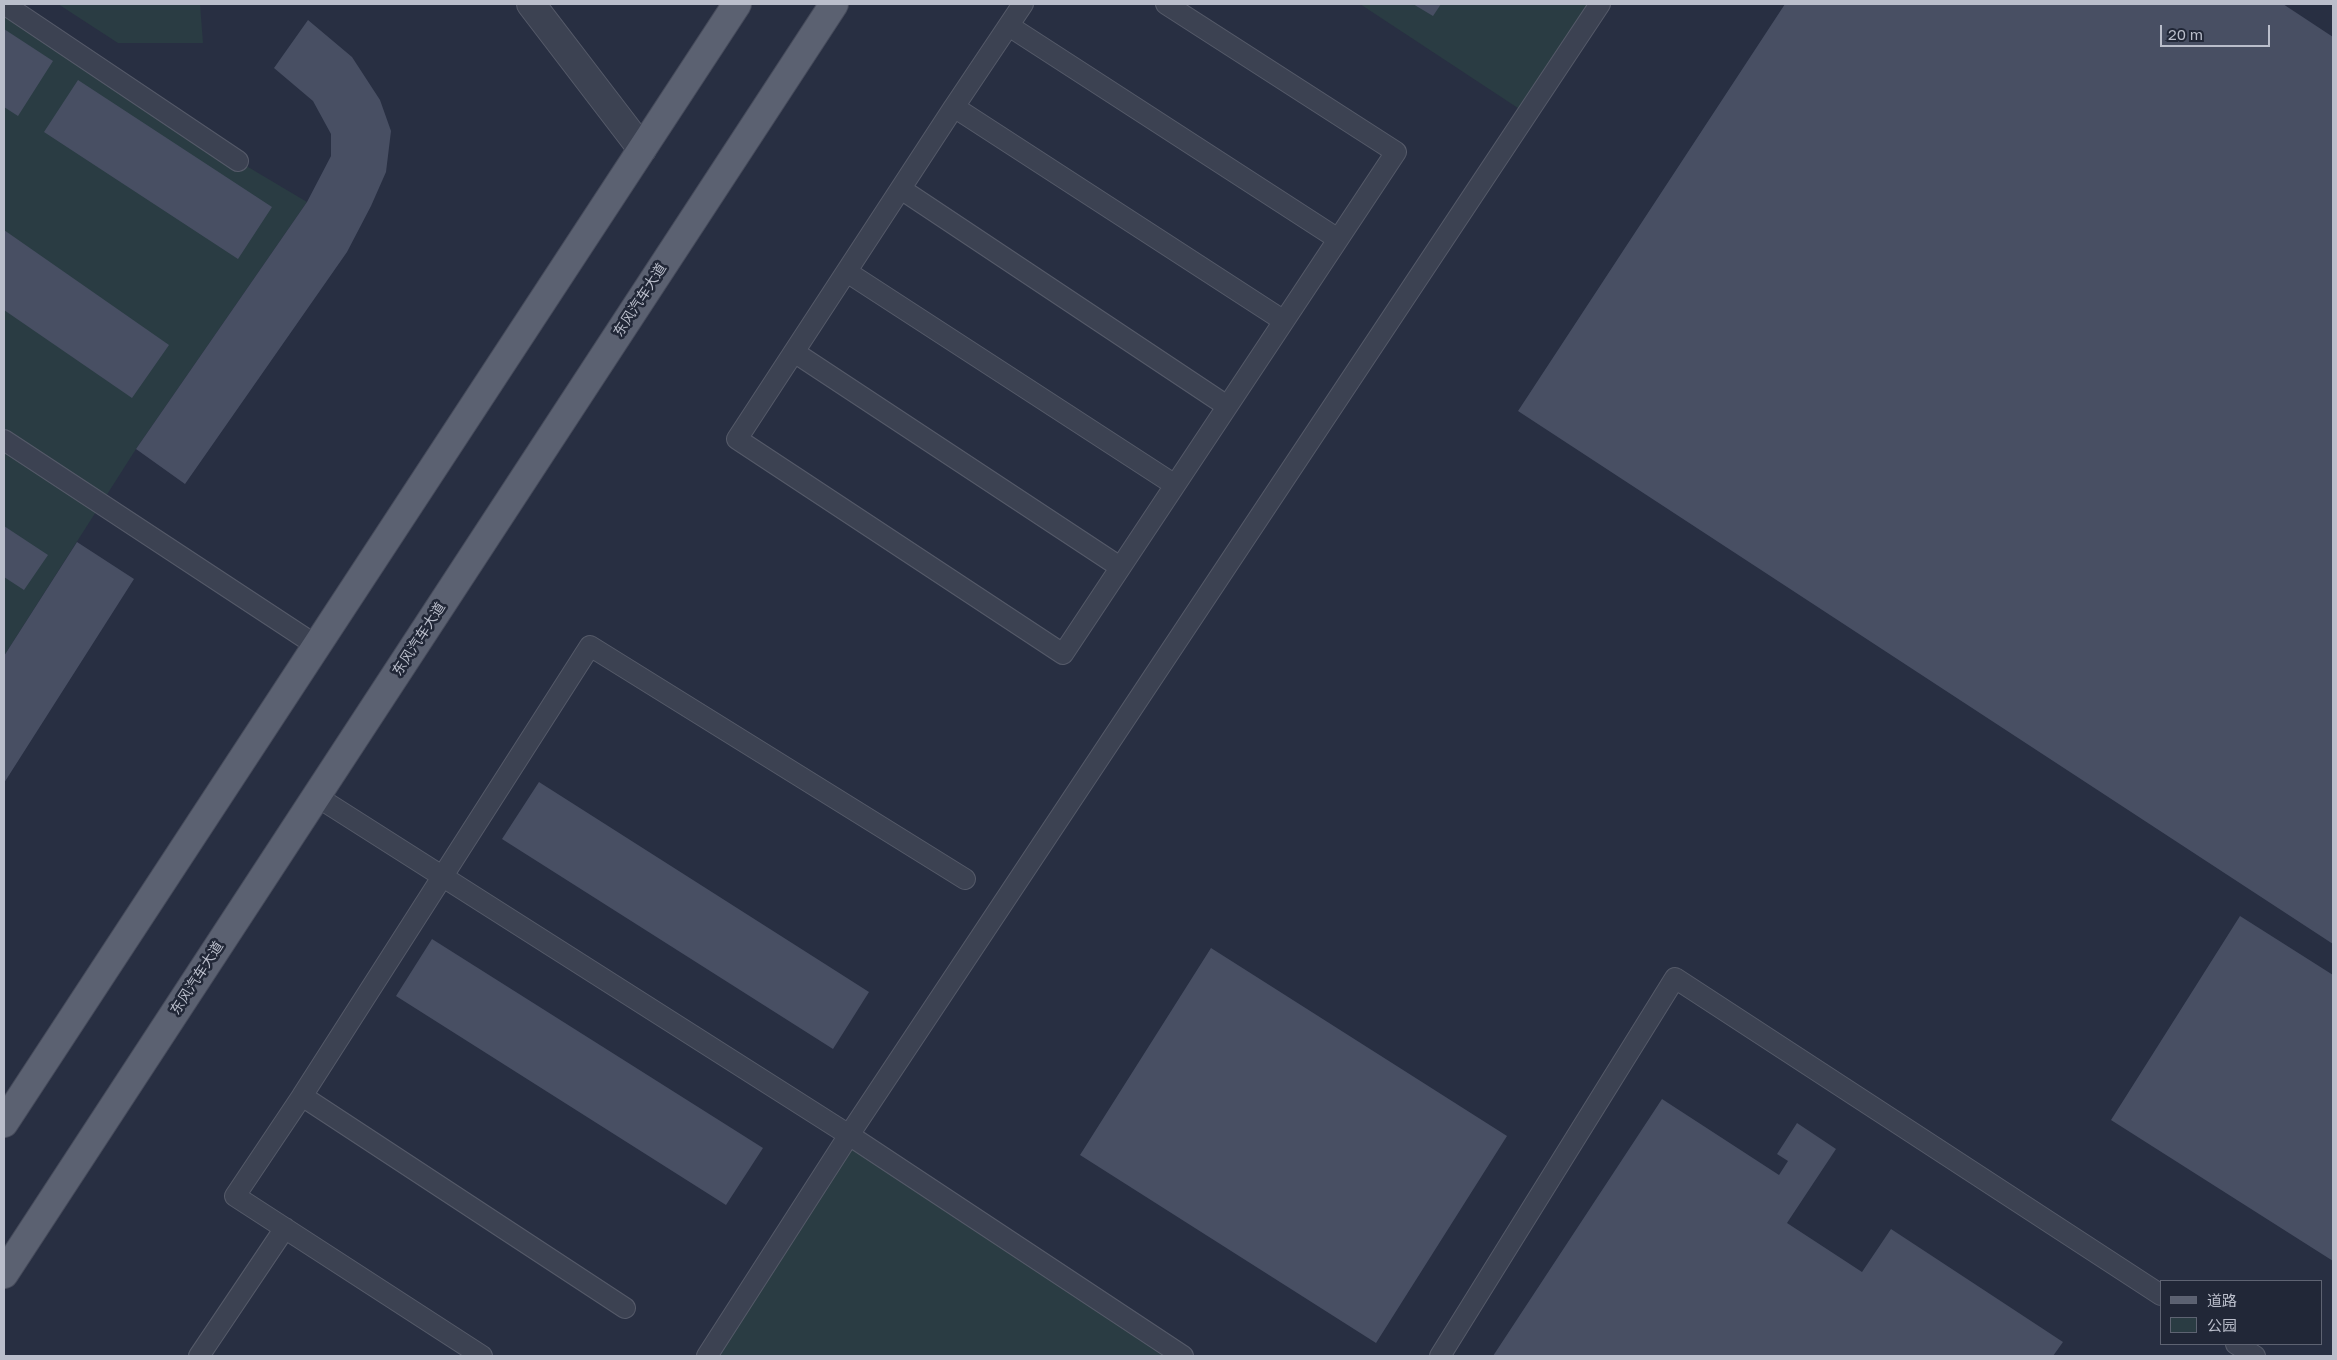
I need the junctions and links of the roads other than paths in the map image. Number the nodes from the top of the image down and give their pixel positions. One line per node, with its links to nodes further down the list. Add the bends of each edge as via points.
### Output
1 (4, 4): 11 (lane)
2 (531, 4): 10 (street)
3 (737, 4): 10 (main road)
4 (834, 4): 22 (main road, 东风汽车大道)
5 (1023, 4): 8 (lane)
6 (1166, 4): 13 (lane, via 1396,152)
7 (1600, 4): 27 (lane)
8 (1008, 26): 9 (lane); 13 (lane)
9 (954, 107): 12 (lane); 15 (lane)
10 (642, 149): 21 (main road)
11 (238, 161)
12 (901, 188): 14 (lane); 17 (lane)
13 (1338, 239): 15 (lane)
14 (846, 272): 16 (lane); 19 (lane)
15 (1284, 320): 17 (lane)
16 (794, 352): 20 (lane); 20 (lane, via 737,439 1063,654)
17 (1227, 406): 19 (lane)
18 (4, 440): 21 (lane)
19 (1175, 485): 20 (lane)
20 (1120, 567)
21 (317, 646): 26 (main road)
22 (316, 796): 23 (lane); 29 (main road, 东风汽车大道)
23 (441, 876): 24 (lane, via 590,646); 25 (lane); 27 (lane)
24 (965, 879)
25 (302, 1096): 28 (lane, via 235,1196); 31 (lane)
26 (4, 1123)
27 (849, 1136): 35 (lane); 36 (lane)
28 (285, 1228): 33 (lane); 34 (lane)
29 (4, 1274)
30 (2160, 1294): 37 (lane, via 1675,978)
31 (625, 1308)
32 (2238, 1345): 38 (lane)
33 (199, 1356)
34 (482, 1356)
35 (707, 1356)
36 (1184, 1356)
37 (1440, 1356)
38 (2255, 1356)

